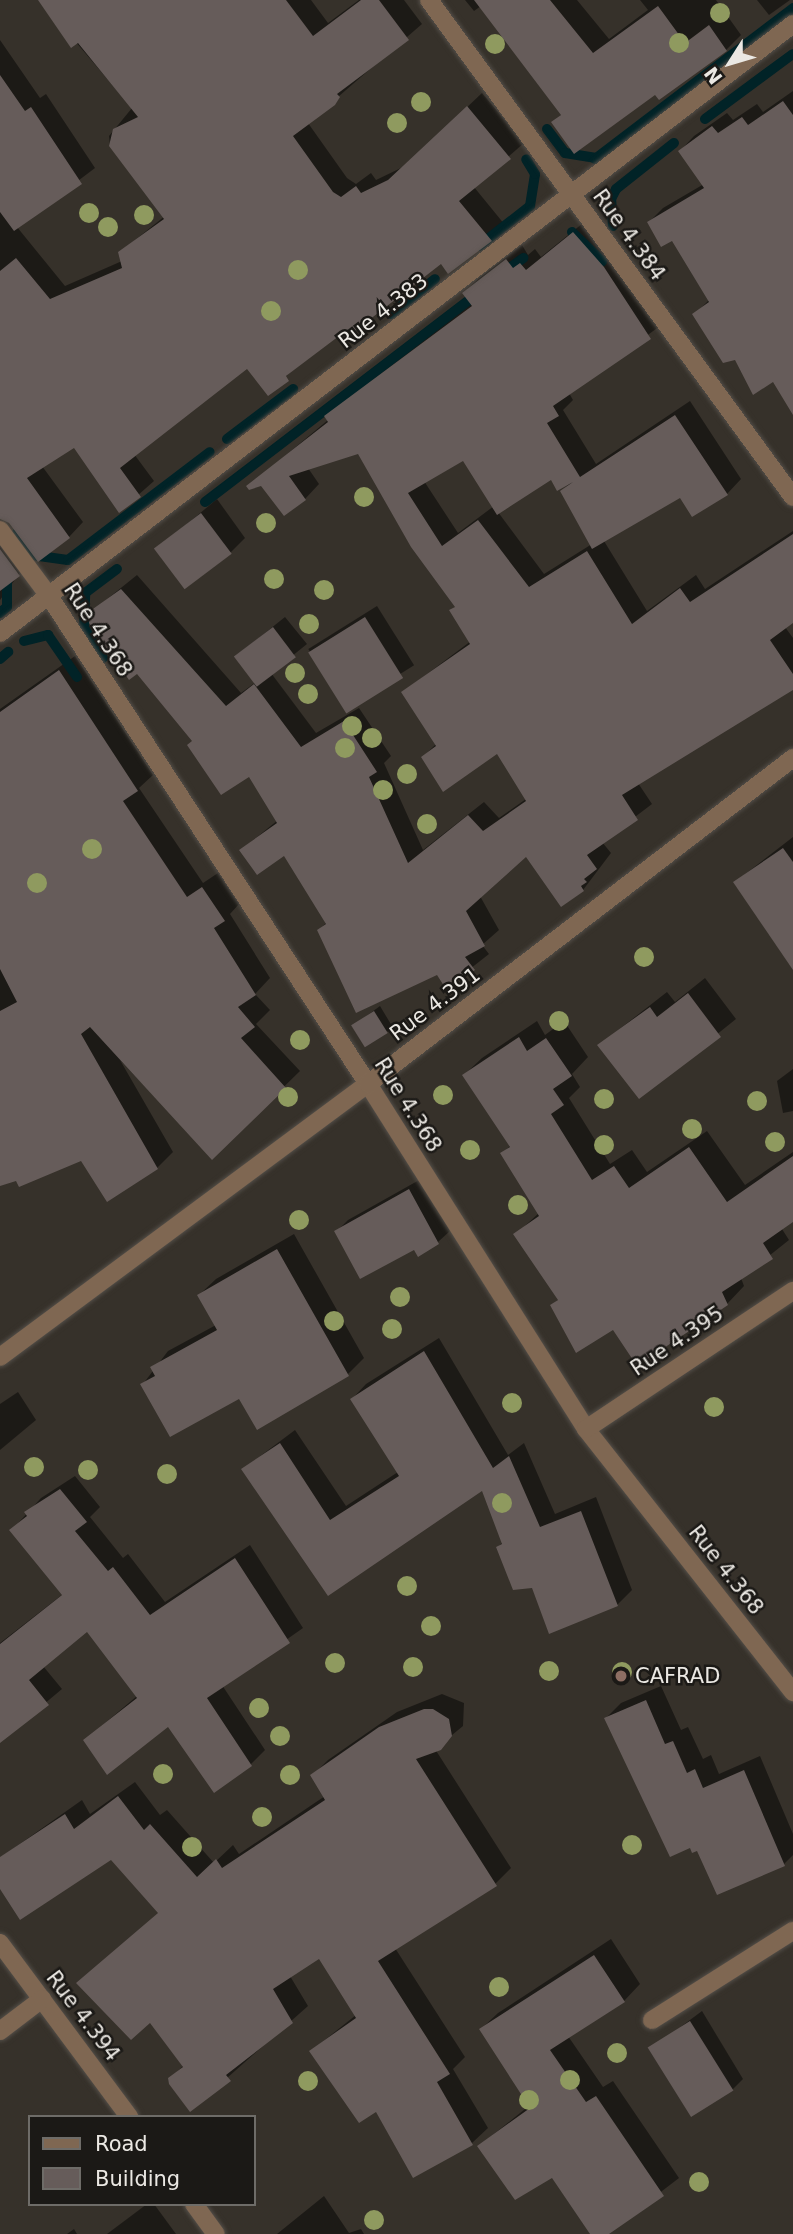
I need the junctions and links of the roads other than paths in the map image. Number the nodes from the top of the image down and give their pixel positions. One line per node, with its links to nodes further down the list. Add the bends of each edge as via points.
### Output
1 (429, 0): 3 (street, Rue 4.384)
2 (793, 24): 3 (street, Rue 4.383)
3 (571, 195): 4 (street, Rue 4.384); 6 (street, Rue 4.383)
4 (793, 497)
5 (0, 530): 6 (street, Rue 4.368)
6 (50, 596): 7 (street, Rue 4.383); 9 (street, Rue 4.368)
7 (0, 633)
8 (793, 758): 9 (street, Rue 4.391)
9 (368, 1084): 11 (street, Rue 4.391); 12 (street, Rue 4.368)
10 (793, 1291): 12 (street, Rue 4.395)
11 (0, 1357)
12 (586, 1429): 13 (street, Rue 4.368)
13 (793, 1692)
14 (793, 1931): 17 (street)
15 (0, 1943): 16 (street, Rue 4.394)
16 (42, 1999): 18 (street); 19 (street, Rue 4.394)
17 (652, 2020)
18 (0, 2031)
19 (128, 2115)
20 (195, 2206): 21 (street)
21 (216, 2234)

